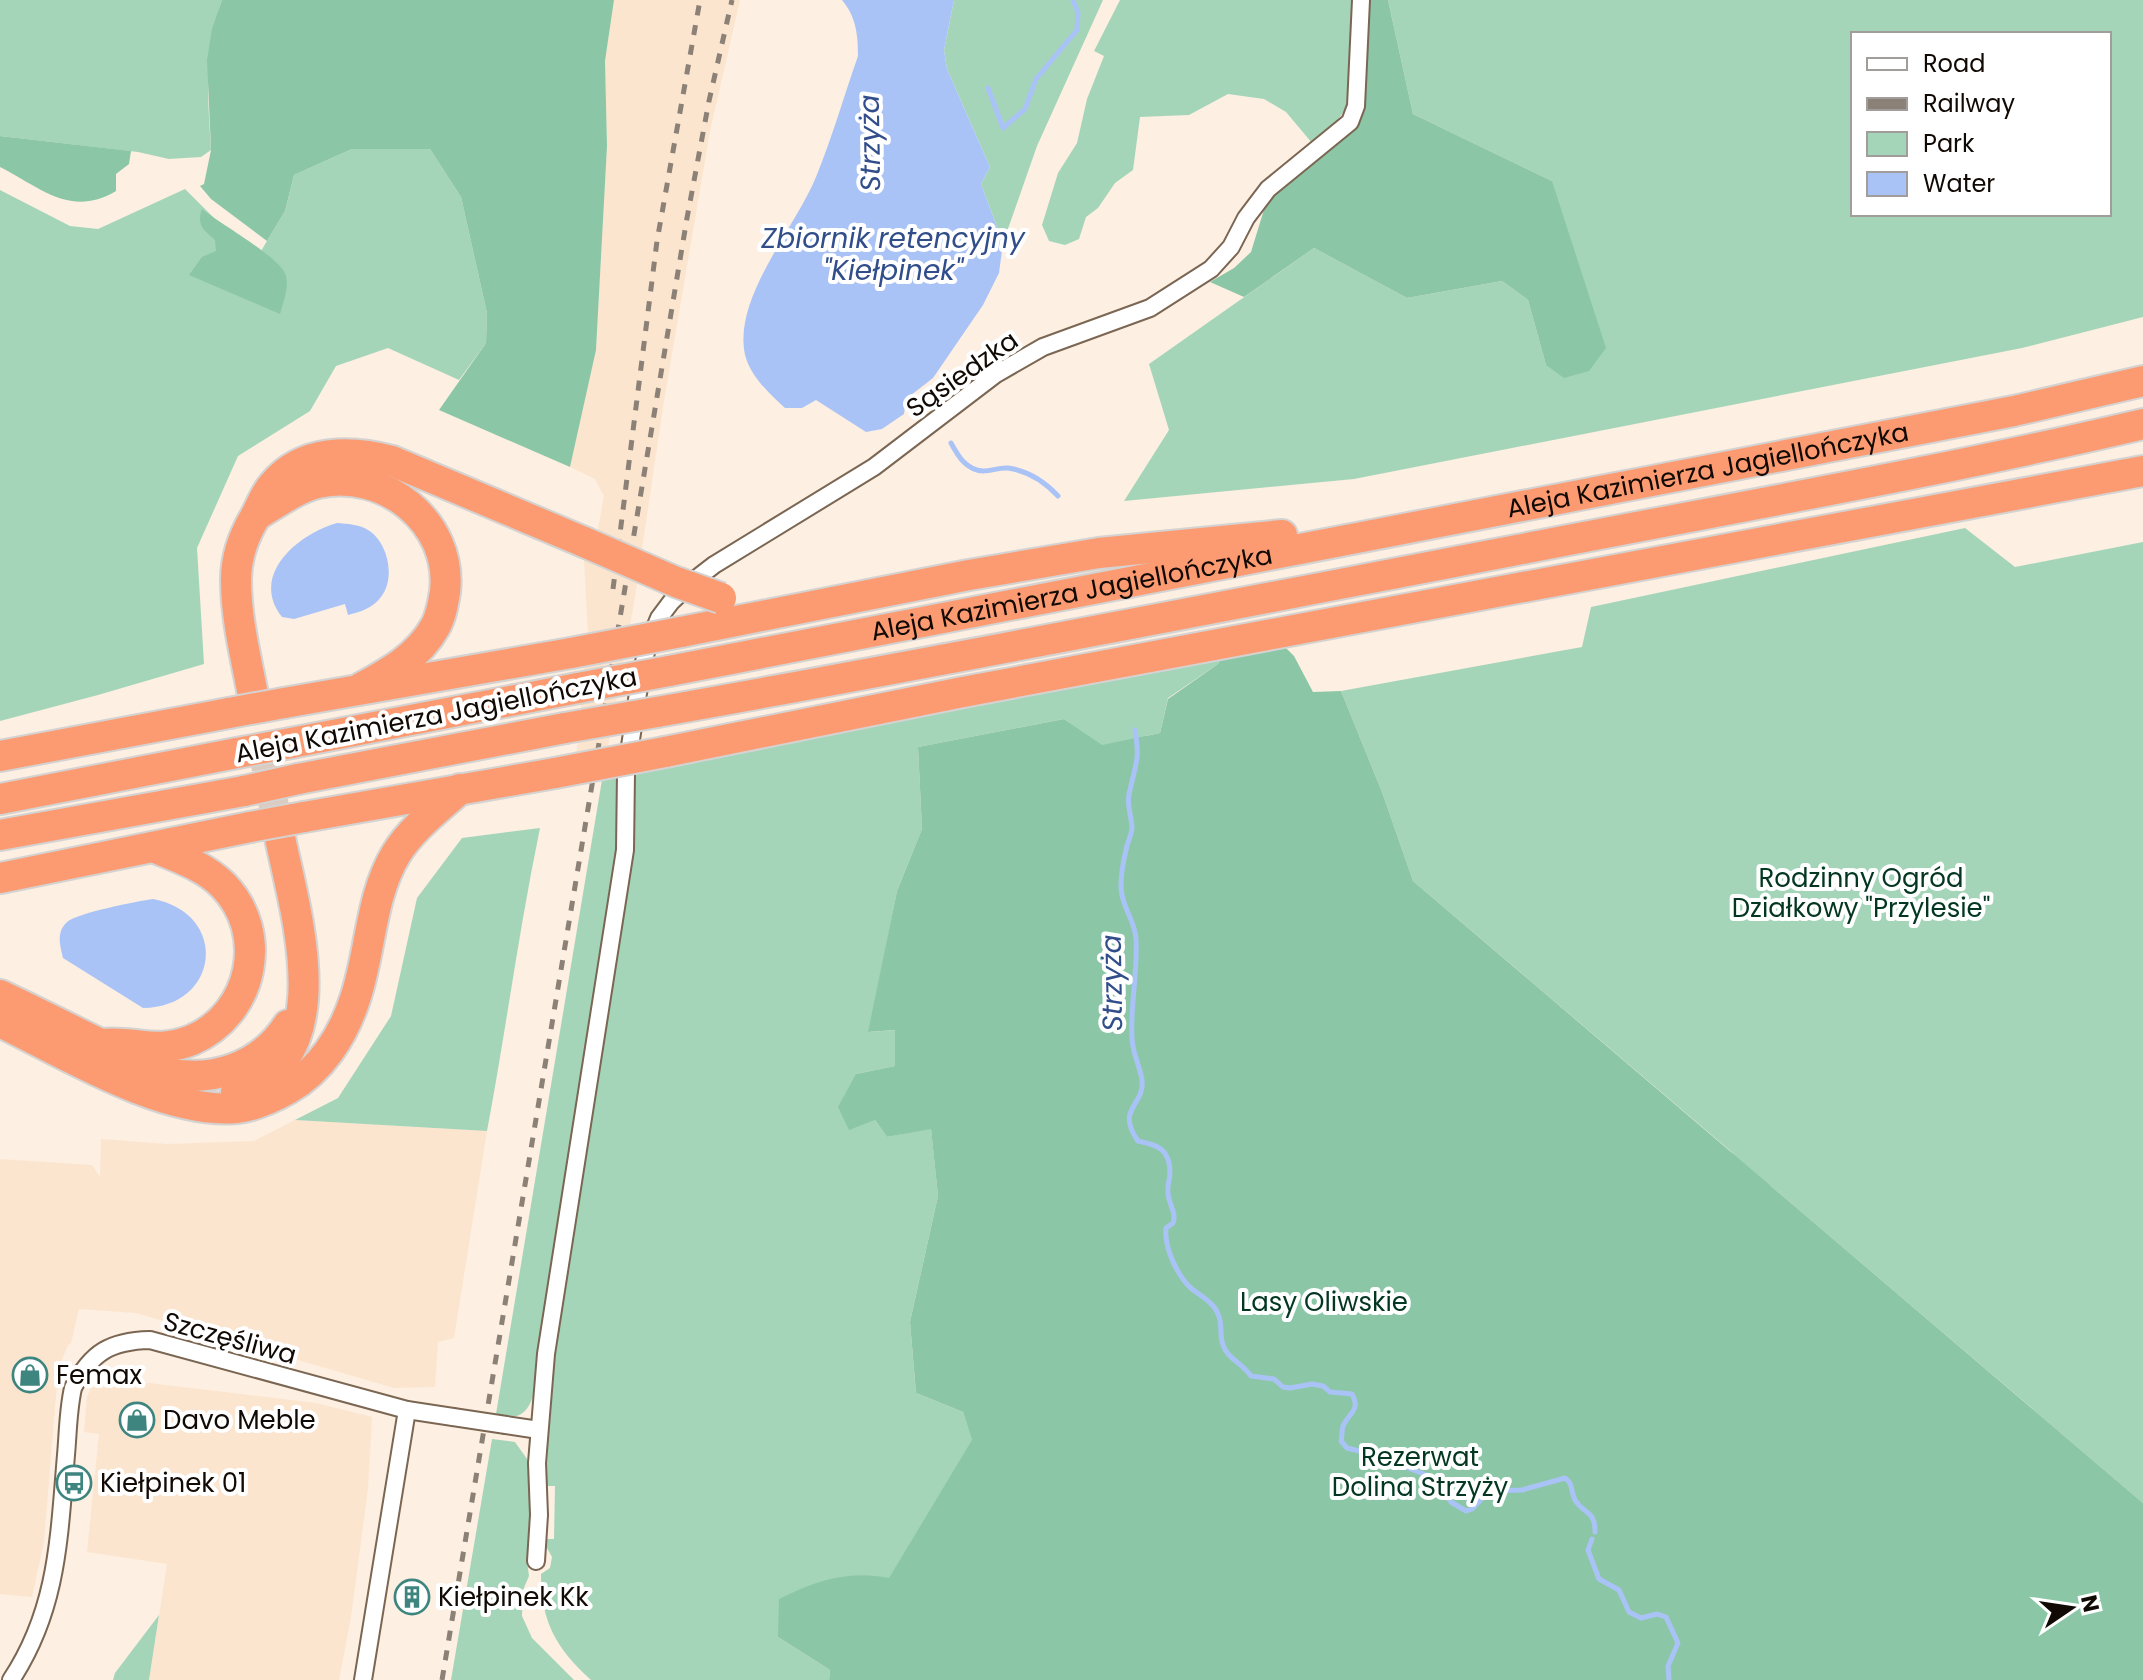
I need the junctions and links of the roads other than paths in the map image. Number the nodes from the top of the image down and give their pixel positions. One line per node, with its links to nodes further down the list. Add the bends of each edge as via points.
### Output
1 (1361, 0): 25 (street, Sąsiedzka, via 1356,106 1350,122 1268,189 1211,269 1150,308 1043,347 996,374 874,467 714,565 659,618 647,647 631,729 625,850 552,1306)
2 (2143, 381): 6 (highway, Aleja Kazimierza Jagiellończyka, via 2014,411)
3 (2143, 424): 13 (highway, Aleja Kazimierza Jagiellończyka, bridge, via 1878,483)
4 (2143, 471): 11 (highway, bridge)
5 (256, 515): 7 (highway, bridge, via 271,487 293,468 325,455 356,454 392,461 676,582); 8 (highway, via 303,488 350,481 404,500 428,526 445,574 440,616 406,662); 9 (highway, via 239,551 236,580 243,640)
6 (1466, 517): 7 (highway, via 1099,553); 12 (highway, Aleja Kazimierza Jagiellończyka, bridge)
7 (770, 614): 8 (highway, bridge)
8 (361, 688): 9 (highway, bridge, via 284,703)
9 (241, 704): 10 (highway)
10 (0, 756)
11 (460, 789): 14 (highway); 23 (highway, via 409,836 389,868 356,998 320,1065 277,1095 246,1106 213,1108)
12 (0, 799)
13 (82, 821): 15 (highway, Aleja Kazimierza Jagiellończyka); 17 (highway)
14 (278, 826): 16 (highway); 20 (highway, via 299,932)
15 (0, 835)
16 (153, 847): 18 (highway); 22 (highway, via 202,868 233,897 249,936 248,977 229,1013 194,1039 170,1048)
17 (0, 856)
18 (0, 878)
19 (0, 995): 22 (highway)
20 (303, 995): 22 (highway, via 275,1043 253,1060 219,1073 161,1071); 23 (highway, via 294,1040 269,1077 234,1093)
21 (0, 1022): 23 (highway)
22 (101, 1044)
23 (162, 1097)
24 (407, 1410): 25 (street, Szczęśliwa, bridge); 27 (street, Szczęśliwa, via 150,1340 103,1350 83,1368 73,1388 54,1578 40,1627); 28 (street)
25 (539, 1430): 26 (street)
26 (536, 1561)
27 (11, 1680)
28 (363, 1680)

